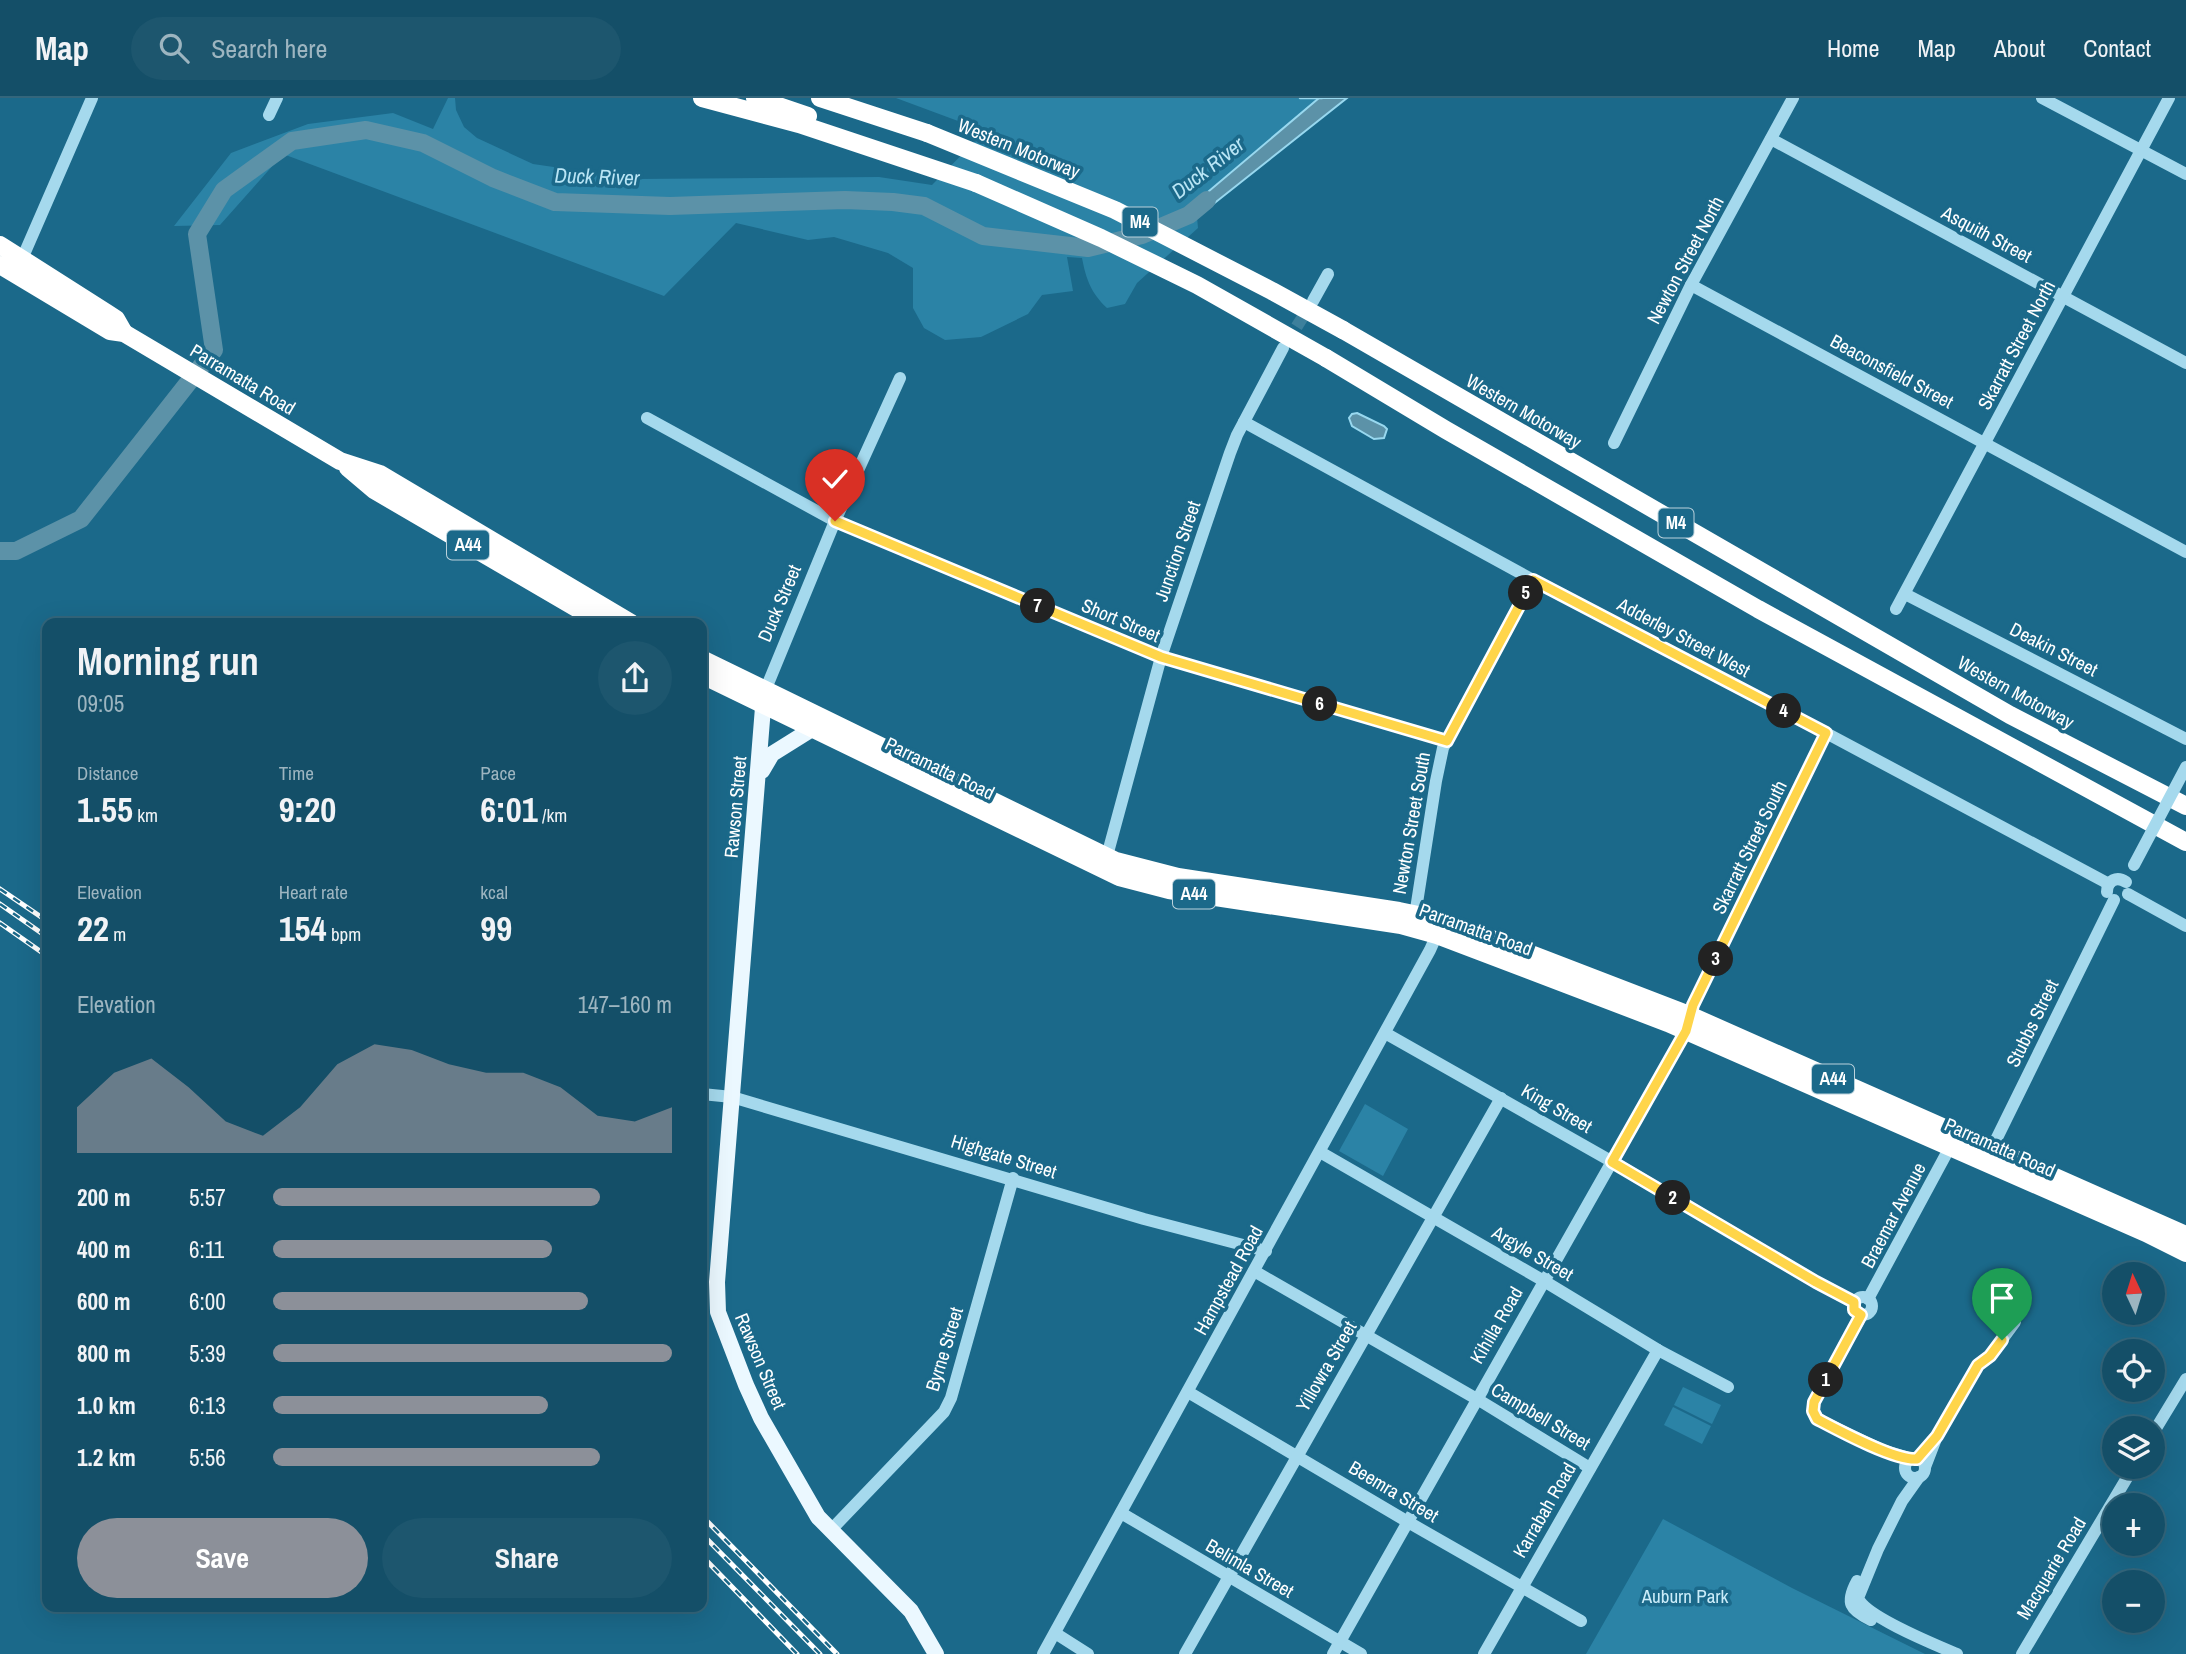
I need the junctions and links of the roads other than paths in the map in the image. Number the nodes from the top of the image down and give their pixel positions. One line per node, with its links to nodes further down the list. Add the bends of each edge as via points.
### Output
1 (92, 98): 17 (street)
2 (277, 98): 10 (street)
3 (702, 98): 13 (highway, M4)
4 (755, 98): 13 (highway, M4)
5 (820, 98): 11 (highway, Western Motorway / M4)
6 (862, 98): 11 (highway, M4)
7 (1793, 98): 12 (street, Newton Street North)
8 (2042, 98): 14 (street)
9 (2169, 98): 14 (street, Skarratt Street North)
10 (269, 115)
11 (927, 133): 49 (highway, Western Motorway / M4, bridge, via 1115,210 1250,279 2010,715)
12 (1771, 139): 20 (street, Newton Street North); 21 (street, Asquith Street)
13 (891, 149): 50 (highway, M4, bridge, via 1101,238 1197,285 1758,609)
14 (2142, 149): 15 (street); 21 (street, Skarratt Street North)
15 (2186, 174)
16 (0, 245): 17 (highway, Parramatta Road / A44)
17 (22, 259): 23 (highway, Parramatta Road / A44, via 116,319)
18 (0, 265): 23 (highway, Parramatta Road / A44, via 110,331)
19 (1328, 274): 22 (street)
20 (1691, 285): 29 (street, Newton Street North); 30 (street, Beaconsfield Street)
21 (2063, 297): 25 (street, Asquith Street); 30 (street, Skarratt Street North)
22 (1313, 301)
23 (124, 333): 31 (highway, Parramatta Road / A44)
24 (1283, 348): 28 (street, Junction Street)
25 (2186, 363)
26 (900, 378): 32 (street, Duck Street)
27 (647, 418): 32 (street, Short Street)
28 (1244, 422): 34 (street, Adderley Street West); 39 (street, Junction Street)
29 (1614, 443)
30 (1985, 443): 33 (street, Beaconsfield Street); 35 (street, Skarratt Street North)
31 (340, 461): 37 (highway, Parramatta Road / A44, via 373,490); 38 (highway, Parramatta Road / A44, via 380,474)
32 (835, 521): 39 (street, Short Street); 42 (street, Duck Street)
33 (2186, 552)
34 (1533, 580): 44 (street, Adderley Street West); 46 (street, Newton Street South)
35 (1905, 594): 36 (street, Skarratt Street North); 45 (street, Deakin Street)
36 (1896, 609)
37 (593, 618)
38 (623, 618)
39 (1161, 657): 46 (street, Short Street); 51 (street, Junction Street)
40 (707, 662): 42 (highway, Parramatta Road / A44)
41 (707, 677): 42 (highway, Parramatta Road / A44)
42 (764, 698): 43 (highway, Parramatta Road / A44); 48 (main road, Rawson Street); 51 (highway, Parramatta Road / A44)
43 (812, 729): 48 (main road, via 772,754); 55 (highway, Parramatta Road / A44, via 1119,877 1169,890)
44 (1826, 733): 52 (street, Adderley Street West); 58 (street, Skarratt Street South)
45 (2186, 739)
46 (1447, 741): 55 (street, Newton Street South, via 1440,758)
47 (2186, 768): 53 (street, bridge, via 2134,864)
48 (759, 776): 61 (main road, Rawson Street)
49 (2186, 806)
50 (2183, 841)
51 (1107, 856): 55 (highway, Parramatta Road / A44, via 1140,869)
52 (2109, 884): 53 (street, via 2117,879); 54 (street, via 2108,894)
53 (2127, 888): 54 (street, via 2121,900); 56 (street)
54 (2114, 900): 65 (street, Stubbs Street)
55 (1414, 921): 57 (highway, Parramatta Road / A44)
56 (2186, 926)
57 (1439, 929): 58 (highway, Parramatta Road / A44); 59 (street, Hampstead Road)
58 (1687, 1023): 63 (highway, Parramatta Road / A44); 65 (highway, Parramatta Road / A44); 66 (street, Kihilla Road)
59 (1385, 1033): 62 (street, King Street); 64 (street, Hampstead Road)
60 (707, 1094): 61 (street, Highgate Street)
61 (732, 1097): 67 (street, Highgate Street); 91 (main road, Rawson Street, via 718,1312 761,1418)
62 (1501, 1098): 66 (street, King Street); 68 (street, Yillowra Street)
63 (1950, 1147): 65 (highway, Parramatta Road / A44); 74 (street, Braemar Avenue)
64 (1320, 1152): 68 (street, Argyle Street); 70 (street, Hampstead Road)
65 (1988, 1156): 69 (highway, Parramatta Road / A44); 71 (highway, Parramatta Road / A44)
66 (1612, 1162): 73 (street, Kihilla Road); 75 (street, King Street)
67 (1013, 1178): 70 (street, Highgate Street); 91 (street, Byrne Street, via 944,1412)
68 (1433, 1217): 73 (street, Argyle Street); 78 (street, Yillowra Street)
69 (2186, 1235)
70 (1266, 1251): 72 (street, Hampstead Road)
71 (2186, 1253)
72 (1254, 1271): 78 (street, Campbell Street); 82 (street, Hampstead Road)
73 (1544, 1281): 79 (street, Argyle Street); 83 (street, Kihilla Road)
74 (1868, 1299): 75 (street); 76 (street, via 1870,1312)
75 (1854, 1302): 76 (street, via 1854,1310)
76 (1861, 1315): 87 (street, via 1813,1411 1817,1419)
77 (2015, 1322): 87 (street, via 1978,1365)
78 (1365, 1336): 83 (street, Campbell Street); 85 (street, Yillowra Street)
79 (1658, 1350): 81 (street, Argyle Street); 86 (street, Karrabah Road)
80 (2186, 1380): 84 (street)
81 (1728, 1387)
82 (1188, 1392): 85 (street, Beemra Street); 89 (street, Hampstead Road)
83 (1476, 1399): 86 (street, Campbell Street); 90 (street, Kihilla Road)
84 (2164, 1416)
85 (1297, 1456): 90 (street, Beemra Street); 92 (street, Yillowra Street)
86 (1590, 1468): 93 (street, Karrabah Road)
87 (1914, 1468): 104 (street, via 1859,1594 1858,1607)
88 (2126, 1479): 105 (street, Macquarie Road)
89 (1122, 1513): 92 (street, Belimla Street); 95 (street, Hampstead Road)
90 (1408, 1522): 93 (street, Beemra Street); 96 (street, Kihilla Road)
91 (830, 1531): 97 (main road, Rawson Street, via 911,1611)
92 (1228, 1578): 96 (street, Belimla Street); 100 (street, Yillowra Street)
93 (1522, 1588): 94 (street, Beemra Street); 103 (street, Karrabah Road)
94 (1581, 1621)
95 (1055, 1633): 98 (street, Hampstead Road); 99 (street)
96 (1340, 1642): 101 (street, Kihilla Road); 102 (street, Belimla Street)
97 (936, 1654)
98 (1043, 1654)
99 (1088, 1654)
100 (1185, 1654)
101 (1333, 1654)
102 (1361, 1654)
103 (1484, 1654)
104 (1956, 1654)
105 (2022, 1654)

